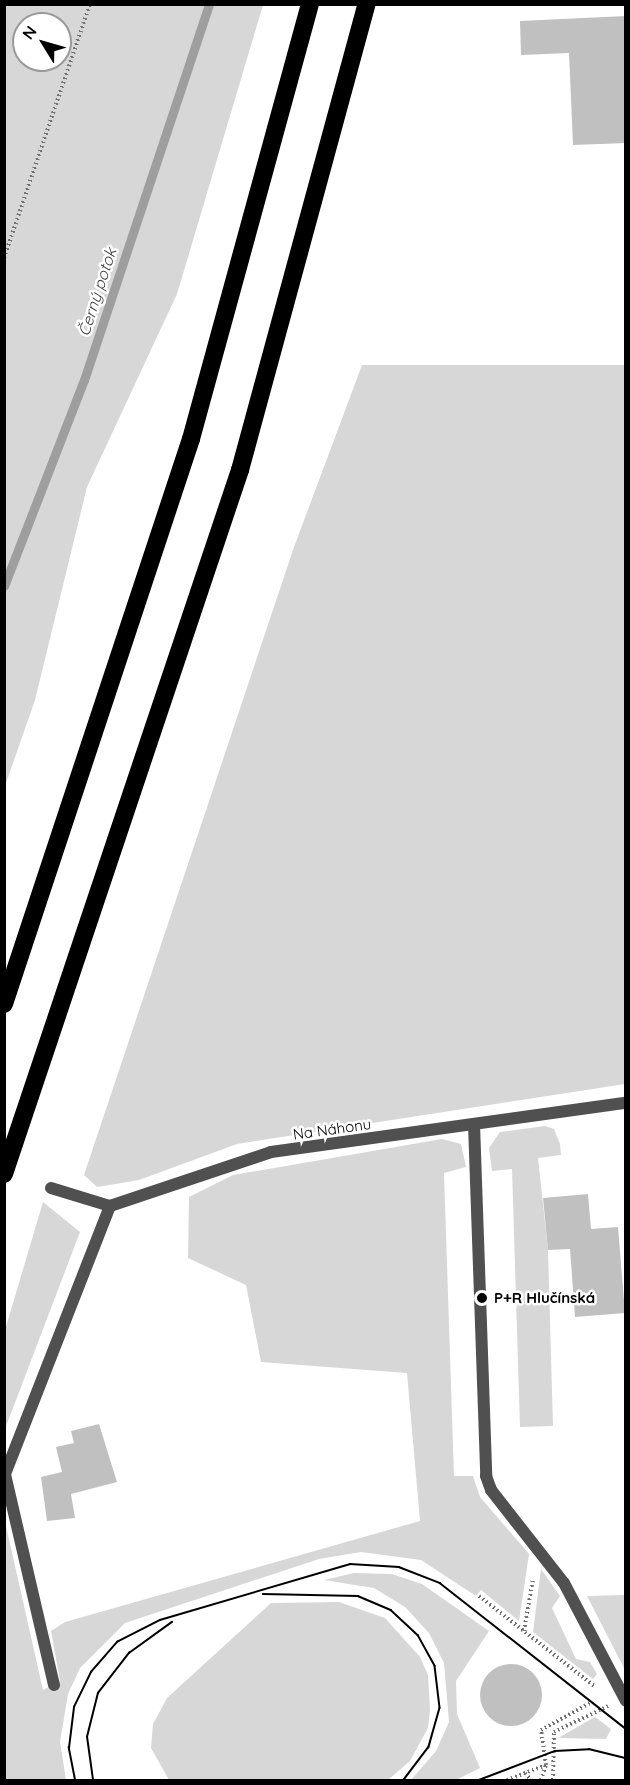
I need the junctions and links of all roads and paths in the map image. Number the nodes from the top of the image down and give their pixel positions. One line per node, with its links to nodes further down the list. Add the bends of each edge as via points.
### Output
1 (90, 4): 4 (path)
2 (310, 4): 5 (highway, via 190,440)
3 (367, 4): 8 (highway, via 240,471)
4 (4, 258)
5 (4, 1004)
6 (626, 1103): 7 (street, Na Náhonu)
7 (474, 1124): 10 (street, Na Náhonu, via 271,1152); 11 (street, via 486,1476 490,1490)
8 (4, 1174)
9 (51, 1188): 10 (street)
10 (110, 1206): 14 (street, via 5,1474)
11 (543, 1554): 13 (path, via 536,1562); 16 (street, via 572,1596)
12 (479, 1596): 13 (path)
13 (524, 1631): 15 (path)
14 (54, 1685)
15 (602, 1693)
16 (625, 1700): 23 (path, via 554,1732)
17 (591, 1702): 18 (path, via 541,1730)
18 (546, 1764): 19 (path); 22 (path)
19 (525, 1773): 20 (path); 21 (path)
20 (507, 1780)
21 (531, 1780)
22 (541, 1780)
23 (554, 1780)

